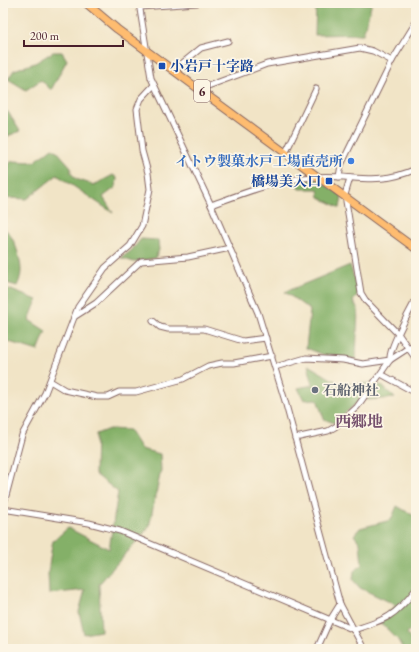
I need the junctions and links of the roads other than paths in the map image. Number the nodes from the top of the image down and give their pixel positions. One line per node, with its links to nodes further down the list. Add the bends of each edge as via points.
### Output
1 (86, 3): 6 (highway, 6)
2 (197, 3): 3 (street)
3 (140, 5): 6 (street)
4 (416, 22): 7 (street)
5 (228, 41): 8 (street, via 201,48)
6 (146, 50): 8 (highway, 6); 9 (street, via 149,73)
7 (392, 61): 10 (street, via 360,48 266,64); 15 (street, via 341,165)
8 (174, 70): 10 (highway, 6)
9 (154, 85): 18 (street); 22 (street, via 141,99 137,108 142,151 150,181 150,195 143,222 134,240 100,275)
10 (200, 89): 12 (highway, 6)
11 (316, 89): 12 (street)
12 (286, 152): 14 (highway, 6)
13 (416, 169): 16 (street, via 385,179)
14 (319, 176): 15 (street); 17 (highway, 6); 18 (street, via 283,182)
15 (339, 177): 16 (street)
16 (350, 178): 17 (street)
17 (345, 195): 20 (highway, 6); 24 (street, via 361,293)
18 (211, 205): 19 (street)
19 (230, 248): 22 (street, via 194,256 141,261 96,303); 25 (street, via 251,294)
20 (416, 249)
21 (416, 299): 24 (street)
22 (74, 317): 33 (street)
23 (153, 321): 25 (street, via 168,330 204,329 243,341)
24 (399, 335): 27 (street); 30 (street, via 390,354)
25 (266, 338): 28 (street)
26 (416, 343): 27 (street)
27 (408, 347): 29 (street); 30 (street)
28 (272, 356): 31 (street); 33 (street, via 208,366 183,379 136,392 119,392 108,397 65,390)
29 (416, 358)
30 (390, 360): 31 (street, via 363,364 306,358); 32 (street)
31 (275, 366): 35 (street)
32 (381, 374): 34 (street); 35 (street, via 357,407 332,429)
33 (50, 381): 36 (street, via 22,435)
34 (416, 393)
35 (295, 438): 38 (street)
36 (3, 508): 39 (street, via 120,531)
37 (416, 589): 40 (street, via 401,607 388,617 380,622)
38 (340, 604): 39 (street); 40 (street)
39 (330, 620): 40 (street); 41 (street)
40 (353, 629): 42 (street)
41 (317, 649)
42 (364, 649)

